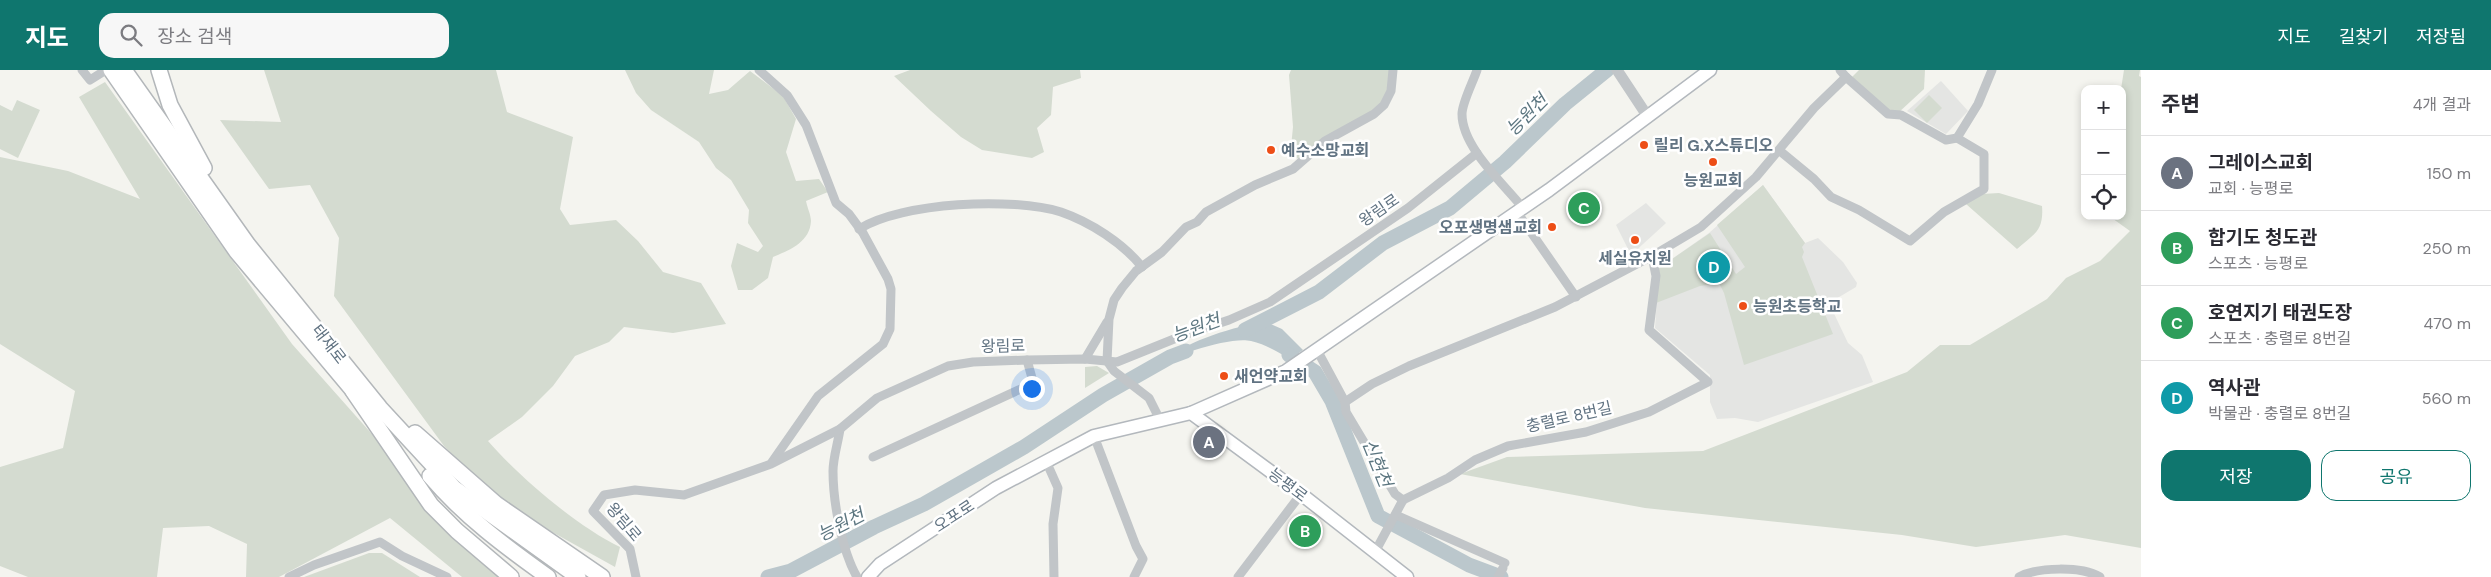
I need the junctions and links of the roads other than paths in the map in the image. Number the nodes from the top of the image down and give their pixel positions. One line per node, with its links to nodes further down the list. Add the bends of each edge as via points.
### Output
1 (82, 70): 9 (street, via 90,80)
2 (159, 70): 17 (highway, via 170,105)
3 (759, 70): 16 (street, via 787,95 806,125 836,203)
4 (1393, 70): 19 (street, via 1391,91 1384,105 1374,114 1325,141 1293,169 1206,212)
5 (1477, 70): 14 (street, via 1462,115 1469,142)
6 (1617, 70): 11 (street)
7 (1710, 70): 11 (main road, 오포로)
8 (1992, 70): 12 (street, via 1978,104)
9 (113, 72): 17 (highway, 태재로); 26 (highway, 태재로, via 237,252)
10 (1843, 73): 12 (street, via 1888,114 1902,116 1946,140); 13 (street)
11 (1648, 117): 15 (main road, 오포로)
12 (1957, 138): 13 (street, via 1984,154 1984,189 1944,212 1910,241 1832,197)
13 (1780, 151): 18 (street, via 1714,218)
14 (1478, 155): 15 (street); 25 (street, 왕림로, via 1408,208 1270,302 1116,362)
15 (1519, 206): 20 (street); 22 (main road, 오포로)
16 (863, 233): 19 (street, via 878,218 928,207 1022,206 1060,212 1091,226 1121,246); 34 (street, via 891,289 890,329 882,344 818,396)
17 (248, 245): 26 (highway, 태재로, via 325,337)
18 (1652, 256): 20 (street); 36 (street, 충렬로 8번길, via 1656,276 1649,330 1708,382 1649,412 1586,432 1500,449)
19 (1142, 267): 21 (street, via 1114,300)
20 (1576, 296): 27 (street, via 1555,308 1391,374)
21 (1108, 320): 23 (street); 25 (street)
22 (1317, 350): 27 (street); 28 (main road, 오포로, via 1286,371)
23 (1085, 359): 24 (street, 왕림로); 25 (street, 왕림로)
24 (1027, 360): 30 (street, 왕림로, via 948,366 877,398); 32 (street, via 1032,378 1025,387)
25 (1107, 361): 29 (street, via 1114,371 1147,396)
26 (355, 386): 39 (highway, via 496,504); 42 (highway, via 431,505); 43 (highway, 태재로, via 450,500 499,542); 44 (highway, 태재로, via 454,488)
27 (1346, 402): 36 (street, via 1346,412 1395,494)
28 (1191, 413): 29 (main road, 오포로); 35 (main road, 능평로)
29 (1160, 420): 31 (main road, 오포로)
30 (840, 429): 34 (street, 왕림로); 46 (street, via 833,470 836,505 850,565)
31 (1094, 436): 33 (main road, 오포로); 49 (street, via 1143,558)
32 (873, 456)
33 (1046, 461): 47 (main road, 오포로, via 996,488 880,564); 48 (street, via 1058,488 1053,524)
34 (771, 464): 45 (street, 왕림로, via 684,495 635,490 604,495 593,511 630,549)
35 (1301, 494): 38 (main road, 능평로); 50 (street)
36 (1403, 500): 37 (street)
37 (1395, 517): 38 (street); 52 (street, via 1504,565)
38 (1375, 552): 51 (main road, 능평로)
39 (599, 576)
40 (289, 577): 41 (street, via 380,542)
41 (447, 577)
42 (511, 577)
43 (548, 577)
44 (578, 577)
45 (636, 577)
46 (857, 577)
47 (868, 577)
48 (1054, 577)
49 (1134, 577)
50 (1238, 577)
51 (1407, 577)
52 (1498, 577)
53 (2019, 577): 54 (street, via 2030,571 2045,570 2091,572)
54 (2100, 577)

